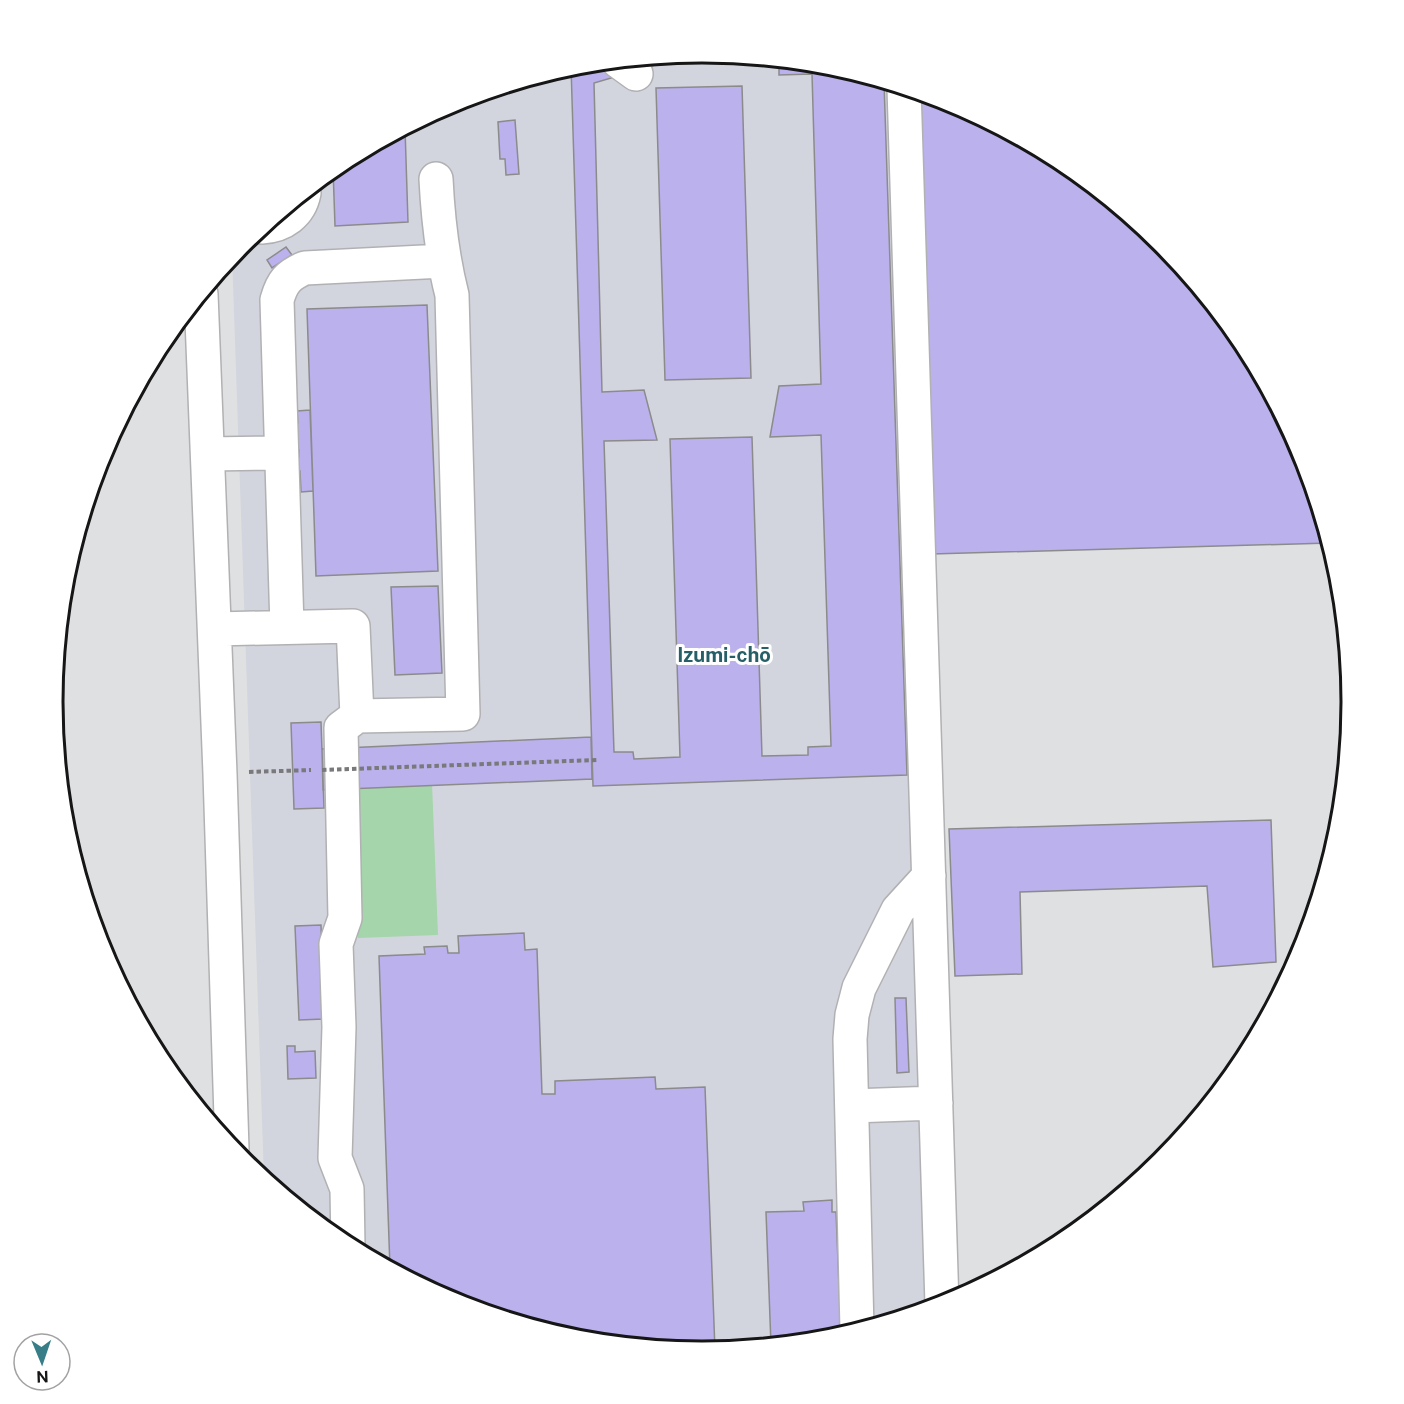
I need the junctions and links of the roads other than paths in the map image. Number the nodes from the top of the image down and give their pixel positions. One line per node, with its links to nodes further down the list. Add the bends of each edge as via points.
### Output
1 (904, 96): 12 (street)
2 (436, 179): 5 (street)
3 (299, 207): 4 (street)
4 (281, 222)
5 (443, 261): 7 (street, via 305,268 292,273 281,285 277,300); 11 (street, via 452,295 463,714)
6 (201, 305): 8 (street)
7 (281, 453): 8 (street); 9 (street)
8 (208, 454): 10 (street)
9 (286, 627): 10 (street); 11 (street, via 353,626)
10 (214, 629): 15 (street)
11 (357, 716): 16 (street, via 342,728 345,918 336,944 339,1027)
12 (929, 876): 13 (street); 14 (street, via 898,910 859,988 850,1039)
13 (936, 1103): 14 (street); 19 (street)
14 (852, 1106): 20 (street)
15 (231, 1133)
16 (335, 1158): 17 (street, via 324,1188); 18 (street, via 347,1189)
17 (325, 1218)
18 (348, 1233)
19 (942, 1294)
20 (857, 1322)

